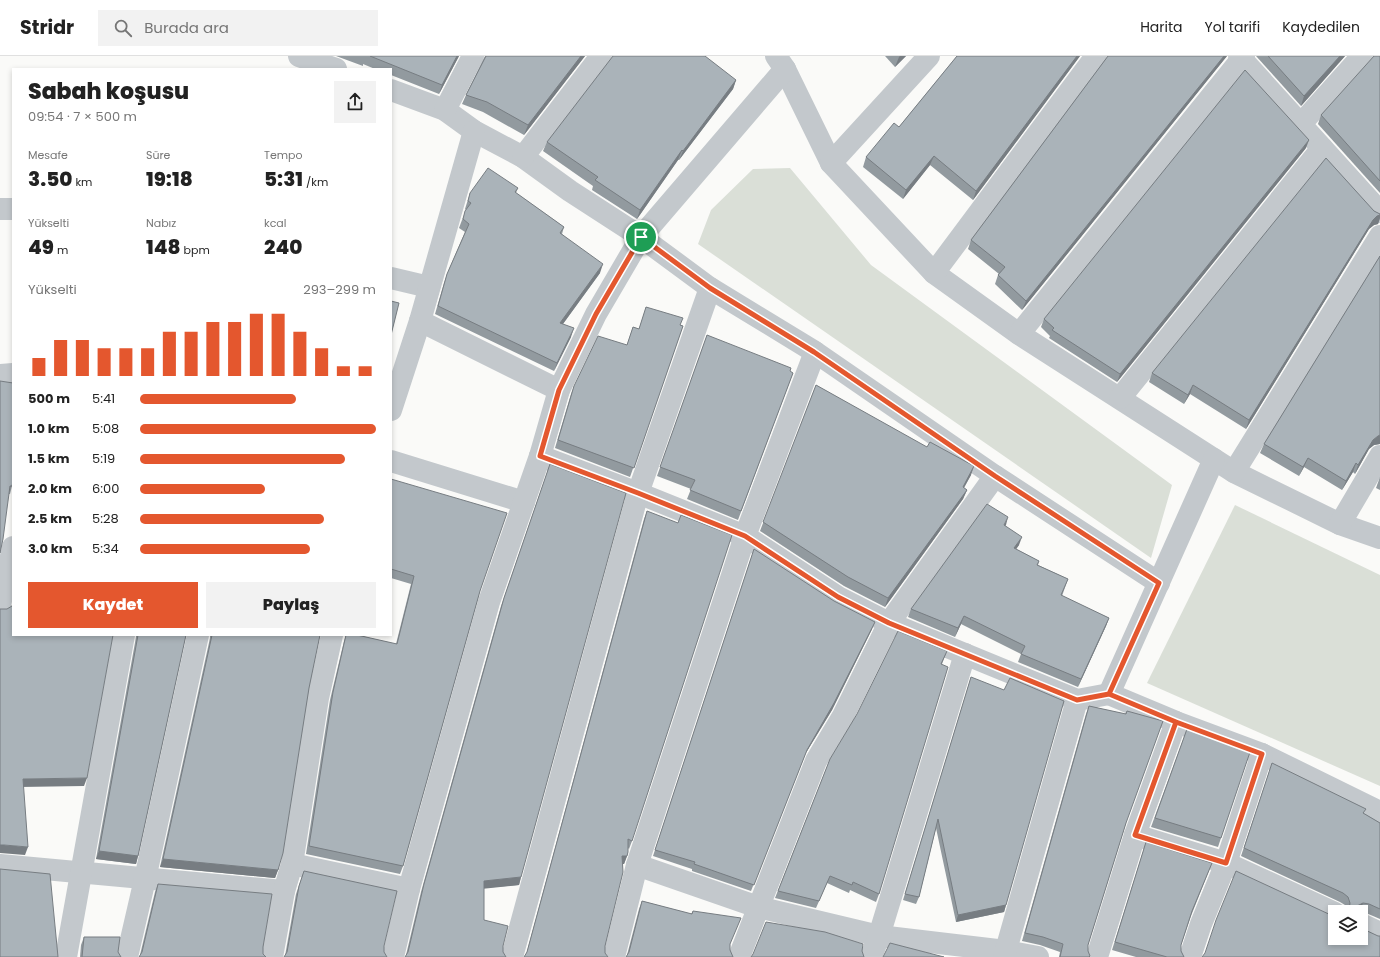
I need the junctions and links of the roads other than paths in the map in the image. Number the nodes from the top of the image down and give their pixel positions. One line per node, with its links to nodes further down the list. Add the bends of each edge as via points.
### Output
1 (473, 56): 11 (street)
2 (602, 56): 15 (street)
3 (929, 56): 16 (street)
4 (1096, 56): 22 (street)
5 (1362, 56): 12 (street)
6 (306, 57): 9 (street)
7 (1242, 57): 12 (street); 27 (street)
8 (780, 63): 16 (street); 21 (street)
9 (334, 68)
10 (392, 90): 11 (street)
11 (445, 110): 13 (street)
12 (1300, 125): 14 (street)
13 (474, 131): 15 (street); 24 (street)
14 (1322, 148): 19 (street); 32 (street)
15 (523, 157): 21 (street)
16 (831, 163): 22 (street)
17 (0, 209): 18 (street)
18 (12, 209)
19 (1380, 212)
20 (1380, 236): 38 (street)
21 (641, 237): 25 (street); 31 (street, via 596,314)
22 (934, 273): 27 (street)
23 (392, 278): 24 (street)
24 (429, 287): 26 (street)
25 (710, 288): 28 (street); 40 (street)
26 (420, 322): 31 (street); 33 (street)
27 (1019, 334): 32 (street)
28 (814, 352): 39 (street); 43 (street)
29 (12, 374): 30 (street)
30 (0, 375)
31 (559, 390): 34 (street)
32 (1120, 398): 36 (street)
33 (392, 407)
34 (540, 456): 40 (street); 41 (street)
35 (1380, 456): 42 (street)
36 (1214, 458): 38 (street); 46 (street)
37 (392, 461): 41 (street)
38 (1234, 472): 42 (street)
39 (995, 476): 46 (street); 48 (street)
40 (638, 493): 43 (street); 77 (street)
41 (524, 502): 65 (street, via 489,602)
42 (1340, 524): 44 (street)
43 (745, 536): 48 (street, via 838,597); 62 (street)
44 (1380, 538)
45 (12, 551): 47 (street)
46 (1159, 583): 53 (street)
47 (0, 605)
48 (889, 623): 52 (street); 67 (street, via 843,716 816,762)
49 (124, 636): 63 (street)
50 (198, 636): 64 (street)
51 (332, 636): 60 (street, via 318,698)
52 (965, 654): 54 (street); 71 (street)
53 (1109, 694): 54 (street); 55 (street)
54 (1077, 700): 72 (street)
55 (1176, 722): 56 (street); 58 (street)
56 (1262, 754): 57 (street); 59 (street)
57 (1380, 812)
58 (1135, 835): 59 (street); 82 (street)
59 (1226, 863): 68 (street); 83 (street)
60 (292, 864): 65 (street); 66 (street)
61 (0, 865): 63 (street)
62 (637, 865): 67 (street); 78 (street)
63 (81, 872): 64 (street); 73 (street)
64 (145, 879): 66 (street); 74 (street)
65 (409, 889): 76 (street)
66 (284, 891): 75 (street)
67 (758, 907): 71 (street); 79 (street)
68 (1328, 910)
69 (1368, 927): 70 (street)
70 (1380, 933)
71 (879, 936): 72 (street); 80 (street)
72 (1005, 954): 81 (street)
73 (66, 957)
74 (127, 957)
75 (272, 957)
76 (393, 957)
77 (512, 957)
78 (614, 957)
79 (739, 957)
80 (871, 957)
81 (1038, 957)
82 (1097, 957)
83 (1190, 957)

